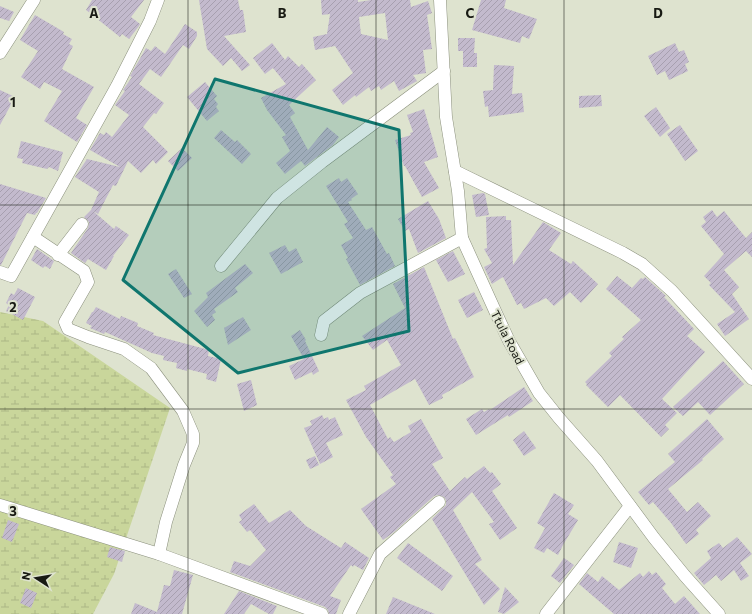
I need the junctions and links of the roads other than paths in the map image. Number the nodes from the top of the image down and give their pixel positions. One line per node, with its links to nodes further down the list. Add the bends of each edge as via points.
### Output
1 (34, 0): 4 (street)
2 (158, 0): 8 (street, via 117,86)
3 (440, 0): 5 (street, Ttula Road)
4 (0, 53)
5 (444, 71): 6 (street, Ttula Road, via 446,117); 11 (street, via 277,198)
6 (455, 172): 9 (street, Ttula Road); 14 (street, via 642,264 672,291)
7 (82, 224): 10 (street)
8 (33, 238): 10 (street); 12 (street, via 11,276)
9 (462, 238): 13 (street, via 360,293 324,321); 17 (street, Ttula Road, via 509,341 539,393 597,461)
10 (58, 255): 18 (street, via 84,271 88,282 65,322 68,329 124,349 151,368 183,411 192,434 193,443 166,522)
11 (221, 266)
12 (0, 272)
13 (321, 335)
14 (752, 379)
15 (440, 502): 20 (street, via 380,554)
16 (0, 505): 18 (street)
17 (630, 506): 21 (street); 22 (street, Ttula Road)
18 (159, 554): 19 (street)
19 (322, 614)
20 (349, 614)
21 (546, 614)
22 (718, 614)

